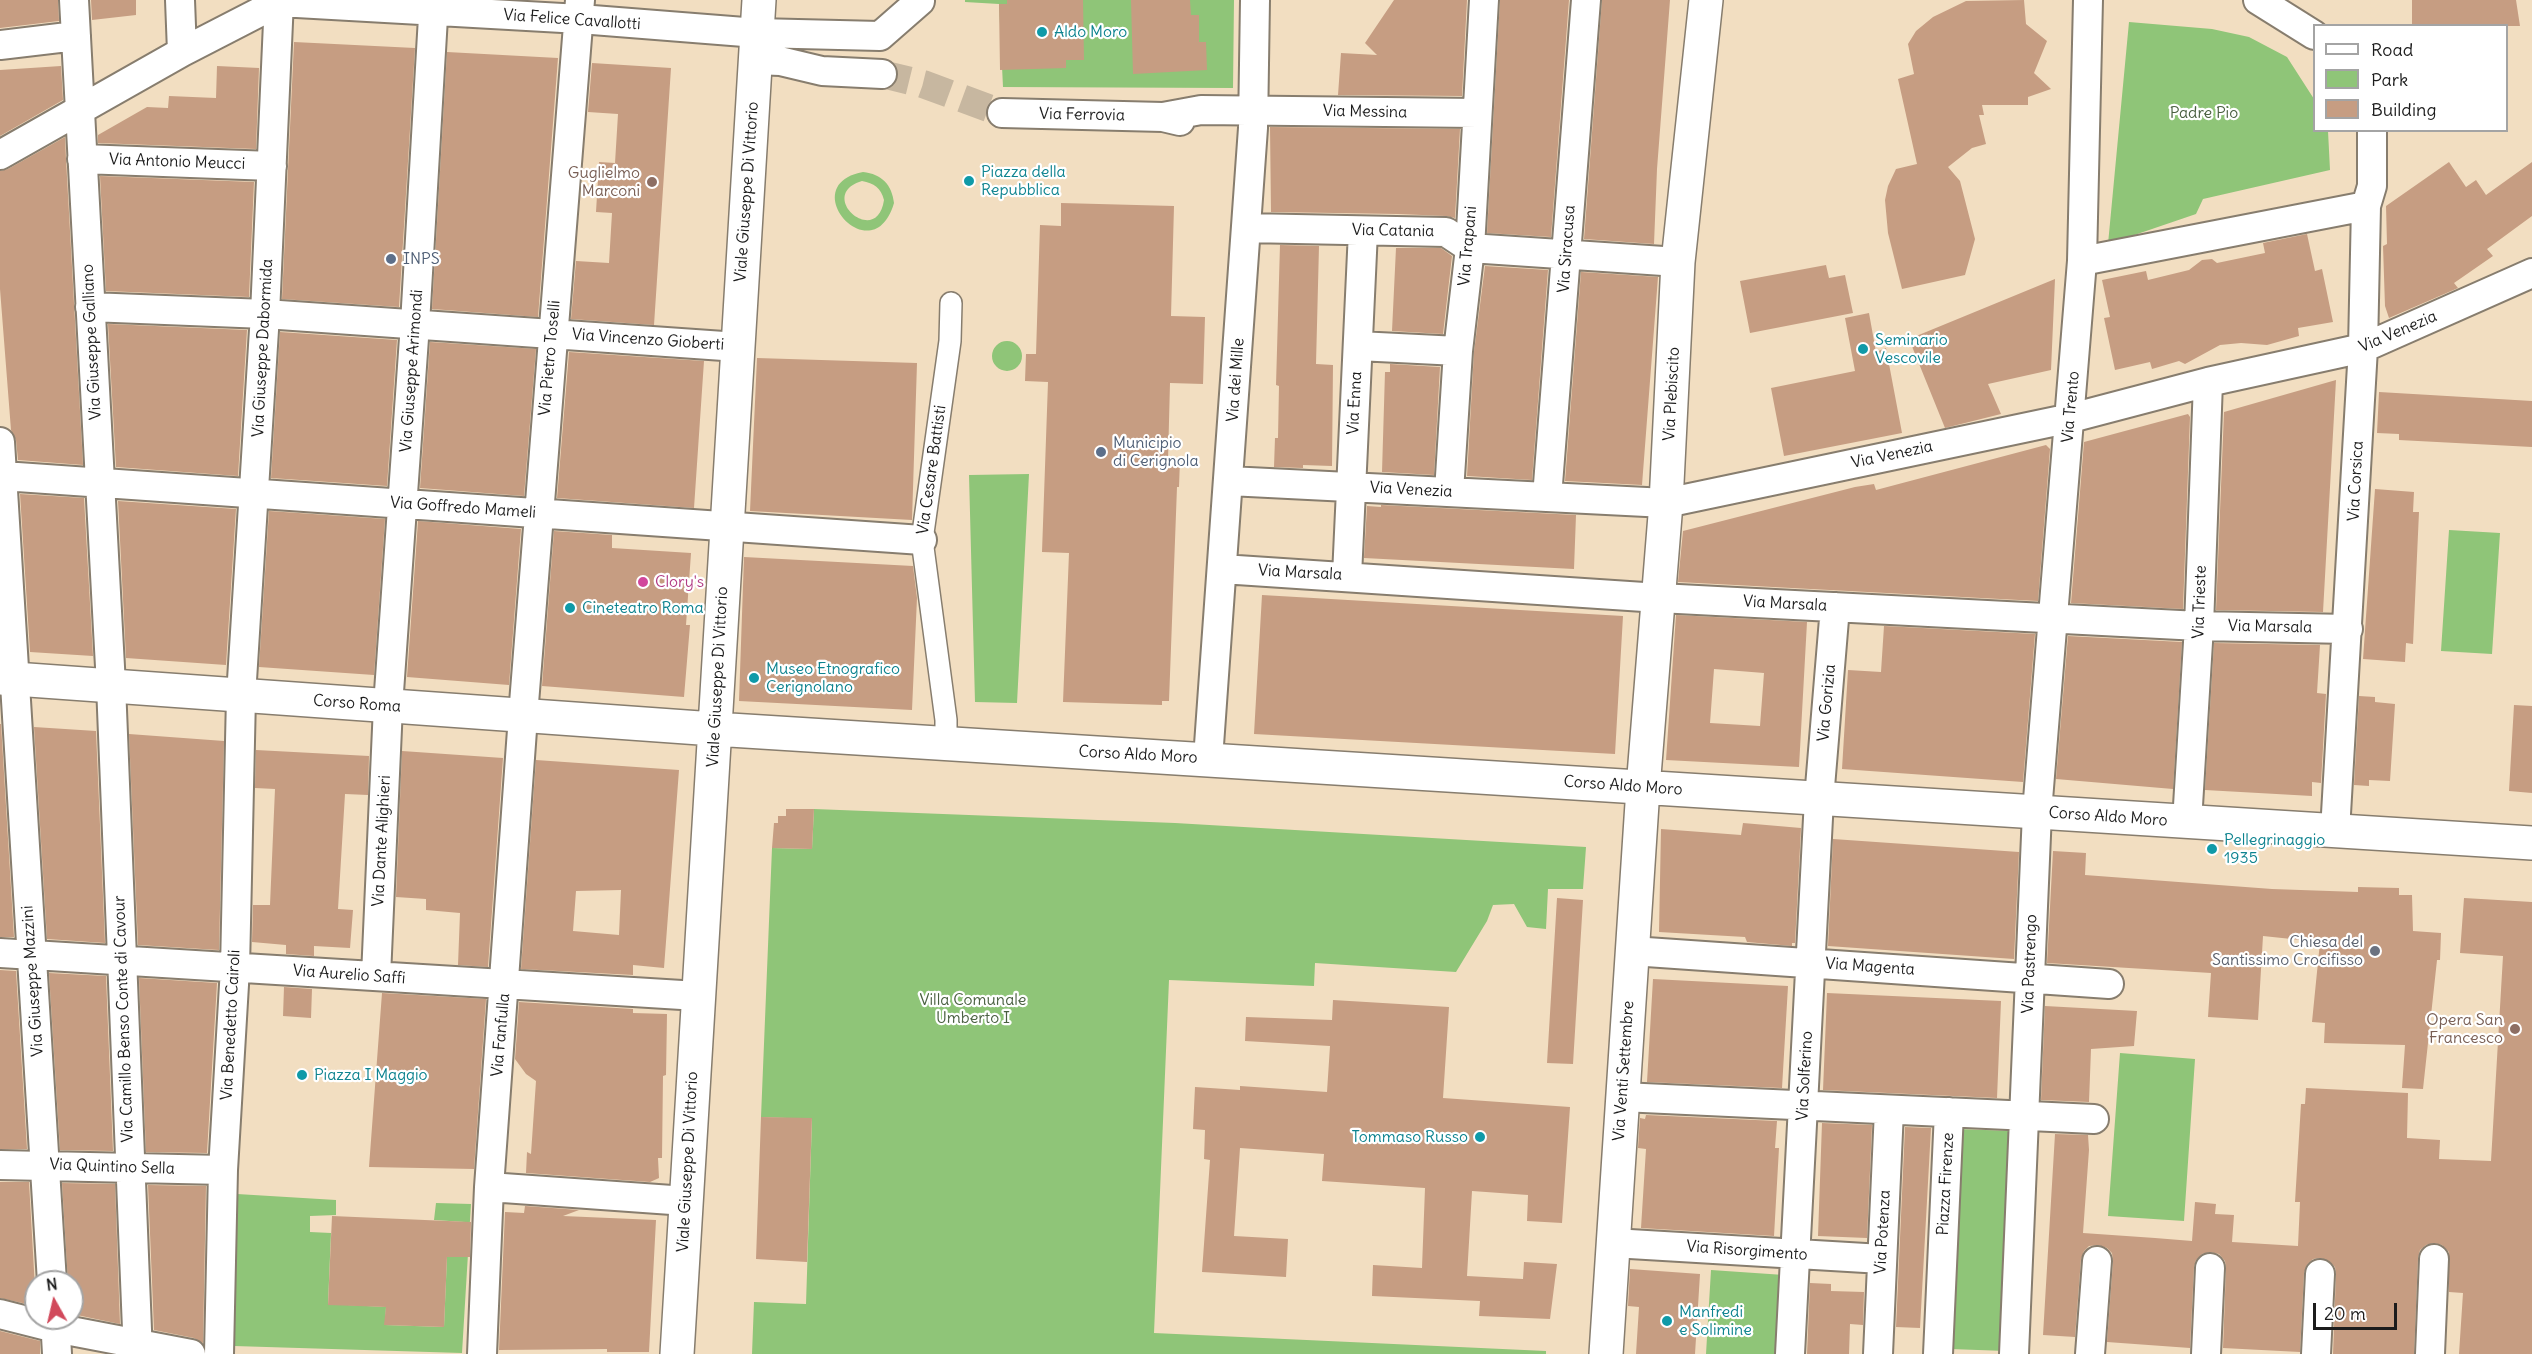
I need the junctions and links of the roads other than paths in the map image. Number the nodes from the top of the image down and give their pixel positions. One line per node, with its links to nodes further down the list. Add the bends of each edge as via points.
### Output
1 (74, 0): 15 (street, Via Giuseppe Galliano)
2 (180, 0): 17 (street)
3 (759, 0): 18 (street, Viale Giuseppe Di Vittorio)
4 (1255, 0): 23 (street, Via dei Mille)
5 (1484, 0): 22 (street, Via Trapani)
6 (1586, 0): 32 (street, Via Siracusa)
7 (1706, 0): 34 (street, Via Plebiscito)
8 (2088, 0): 33 (street, Via Trento)
9 (2258, 0): 14 (street)
10 (279, 1): 12 (street, Via Felice Cavallotti); 17 (street); 27 (street, Via Giuseppe Dabormida)
11 (920, 1): 18 (street, via 880,36)
12 (434, 6): 13 (street, Via Felice Cavallotti); 39 (street, Via Giuseppe Arimondi)
13 (580, 10): 18 (street, Via Felice Cavallotti); 40 (street, Via Pietro Toselli)
14 (2313, 34)
15 (76, 36): 16 (street); 20 (street, Via Giuseppe Galliano)
16 (0, 45)
17 (182, 52): 20 (street)
18 (755, 56): 19 (street, via 822,71); 42 (street, Viale Giuseppe Di Vittorio)
19 (882, 74)
20 (81, 108): 25 (street); 26 (street, Via Giuseppe Galliano)
21 (1002, 113): 23 (street, Via Ferrovia, via 1163,117 1201,126)
22 (1477, 113): 23 (street, Via Messina); 31 (street, Via Trapani)
23 (1253, 120): 29 (street, Via dei Mille)
24 (2372, 132): 28 (street, Via Corsica, via 2372,186)
25 (0, 155)
26 (82, 159): 27 (street, Via Antonio Meucci); 37 (street, Via Giuseppe Galliano)
27 (272, 166): 38 (street, Via Giuseppe Dabormida)
28 (2366, 206): 33 (street); 43 (street, Via Corsica)
29 (1246, 228): 30 (street, Via Catania); 49 (street, Via dei Mille)
30 (1364, 231): 31 (street, Via Catania, via 1446,232); 41 (street, Via Enna)
31 (1470, 249): 32 (street); 44 (street, Via Trapani)
32 (1567, 253): 34 (street); 54 (street, Via Siracusa)
33 (2082, 261): 46 (street, Via Trento)
34 (1678, 262): 55 (street, Via Plebiscito)
35 (2532, 273): 43 (street, Via Venezia)
36 (951, 303): 59 (street, Via Cesare Battisti, via 950,341)
37 (90, 307): 38 (street, Via Vincenzo Gioberti); 50 (street, Via Giuseppe Galliano)
38 (265, 314): 39 (street, Via Vincenzo Gioberti); 53 (street, Via Giuseppe Dabormida)
39 (415, 324): 40 (street, Via Vincenzo Gioberti); 56 (street, Via Giuseppe Arimondi)
40 (552, 332): 42 (street, Via Vincenzo Gioberti); 57 (street, Via Pietro Toselli)
41 (1358, 346): 44 (street); 51 (street, Via Enna)
42 (738, 347): 58 (street, Viale Giuseppe Di Vittorio)
43 (2363, 348): 45 (street, Via Venezia); 66 (street, Via Corsica)
44 (1458, 351): 52 (street, Via Trapani)
45 (2208, 382): 46 (street, Via Venezia); 65 (street, Via Trieste)
46 (2071, 418): 55 (street, Via Venezia); 64 (street, Via Trento)
47 (0, 442): 48 (street, Via Giuseppe Mazzini)
48 (3, 476): 50 (street, Via Goffredo Mameli); 67 (street, Via Giuseppe Mazzini)
49 (1229, 481): 51 (street, Via Venezia); 60 (street, Via dei Mille)
50 (100, 484): 53 (street, Via Goffredo Mameli); 68 (street, Via Giuseppe Galliano)
51 (1350, 487): 52 (street, Via Venezia); 61 (street, Via Enna)
52 (1449, 492): 54 (street, Via Venezia)
53 (255, 494): 56 (street, Via Goffredo Mameli); 69 (street, Via Giuseppe Dabormida)
54 (1547, 497): 55 (street, Via Venezia)
55 (1666, 503): 62 (street, Via Plebiscito)
56 (403, 504): 57 (street, Via Goffredo Mameli); 70 (street, Via Giuseppe Arimondi)
57 (538, 513): 58 (street, Via Goffredo Mameli); 71 (street, Via Pietro Toselli)
58 (727, 525): 59 (street, Via Goffredo Mameli); 72 (street, Viale Giuseppe Di Vittorio)
59 (922, 540): 73 (street, Via Cesare Battisti)
60 (1222, 569): 61 (street, Via Marsala); 74 (street, Via dei Mille)
61 (1347, 576): 62 (street, Via Marsala)
62 (1659, 598): 63 (street, Via Marsala); 75 (street, Via Plebiscito)
63 (1834, 607): 64 (street, Via Marsala); 76 (street, Via Gorizia)
64 (2053, 619): 65 (street, Via Marsala); 77 (street, Via Trento)
65 (2199, 626): 66 (street, Via Marsala); 78 (street, Via Trieste)
66 (2348, 629): 79 (street, Via Corsica)
67 (7, 679): 68 (street, Corso Roma); 83 (street, Via Giuseppe Mazzini)
68 (111, 685): 69 (street, Corso Roma); 84 (street, Via Camillo Benso Conte di Cavour)
69 (241, 696): 70 (street, Corso Roma); 86 (street, Via Benedetto Cairoli)
70 (388, 706): 71 (street, Corso Roma); 87 (street, Via Dante Alighieri)
71 (523, 716): 72 (street, Corso Roma); 90 (street, Via Fanfulla)
72 (714, 729): 73 (street, Corso Aldo Moro); 91 (street, Viale Giuseppe Di Vittorio)
73 (946, 744): 74 (street, Corso Aldo Moro)
74 (1208, 759): 75 (street, Corso Aldo Moro)
75 (1643, 788): 76 (street, Corso Aldo Moro); 81 (street, Via Venti Settembre)
76 (1819, 799): 77 (street, Corso Aldo Moro); 85 (street, Via Solferino)
77 (2037, 812): 78 (street, Corso Aldo Moro); 88 (street, Via Pastrengo)
78 (2187, 822): 79 (street, Corso Aldo Moro)
79 (2335, 831): 80 (street, Corso Aldo Moro)
80 (2532, 843)
81 (1632, 951): 85 (street, Via Magenta); 92 (street, Via Venti Settembre)
82 (0, 953): 83 (street, Via Aurelio Saffi)
83 (31, 955): 84 (street, Via Aurelio Saffi); 98 (street, Via Giuseppe Mazzini)
84 (122, 961): 86 (street, Via Aurelio Saffi); 100 (street, Via Camillo Benso Conte di Cavour)
85 (1810, 963): 88 (street, Via Magenta); 93 (street, Via Solferino)
86 (235, 968): 87 (street, Via Aurelio Saffi); 101 (street, Via Benedetto Cairoli)
87 (376, 976): 90 (street, Via Aurelio Saffi)
88 (2030, 978): 89 (street, Via Magenta); 96 (street, Via Pastrengo)
89 (2109, 984)
90 (505, 985): 91 (street, Via Aurelio Saffi); 102 (street, Via Fanfulla)
91 (698, 996): 103 (street, Viale Giuseppe Di Vittorio)
92 (1622, 1097): 93 (street); 104 (street, Via Venti Settembre)
93 (1803, 1106): 94 (street); 105 (street, Via Solferino)
94 (1888, 1110): 95 (street); 106 (street, Via Potenza)
95 (1949, 1112): 96 (street, Piazza Firenze); 122 (street, Piazza Firenze)
96 (2024, 1116): 97 (street, Piazza Firenze); 123 (street)
97 (2094, 1119)
98 (44, 1164): 99 (street, Via Quintino Sella); 100 (street, Via Quintino Sella); 110 (street, Via Giuseppe Mazzini)
99 (0, 1165)
100 (130, 1168): 101 (street, Via Quintino Sella); 114 (street, Via Camillo Benso Conte di Cavour)
101 (223, 1170): 116 (street, Via Benedetto Cairoli)
102 (489, 1187): 103 (street); 117 (street, Via Fanfulla)
103 (686, 1201): 118 (street, Viale Giuseppe Di Vittorio)
104 (1613, 1243): 105 (street, Via Risorgimento); 119 (street, Via Venti Settembre)
105 (1796, 1254): 106 (street, Via Risorgimento); 120 (street, Via Solferino)
106 (1882, 1259): 121 (street, Via Potenza)
107 (2434, 1259): 127 (street)
108 (2097, 1261): 124 (street)
109 (2210, 1268): 125 (street)
110 (51, 1270)
111 (2320, 1274): 126 (street)
112 (0, 1314): 113 (street)
113 (56, 1333): 114 (street)
114 (137, 1349): 115 (street)
115 (191, 1354)
116 (219, 1354)
117 (482, 1354)
118 (677, 1354)
119 (1606, 1354)
120 (1790, 1354)
121 (1878, 1354)
122 (1938, 1354)
123 (2014, 1354)
124 (2090, 1354)
125 (2206, 1354)
126 (2316, 1354)
127 (2430, 1354)

